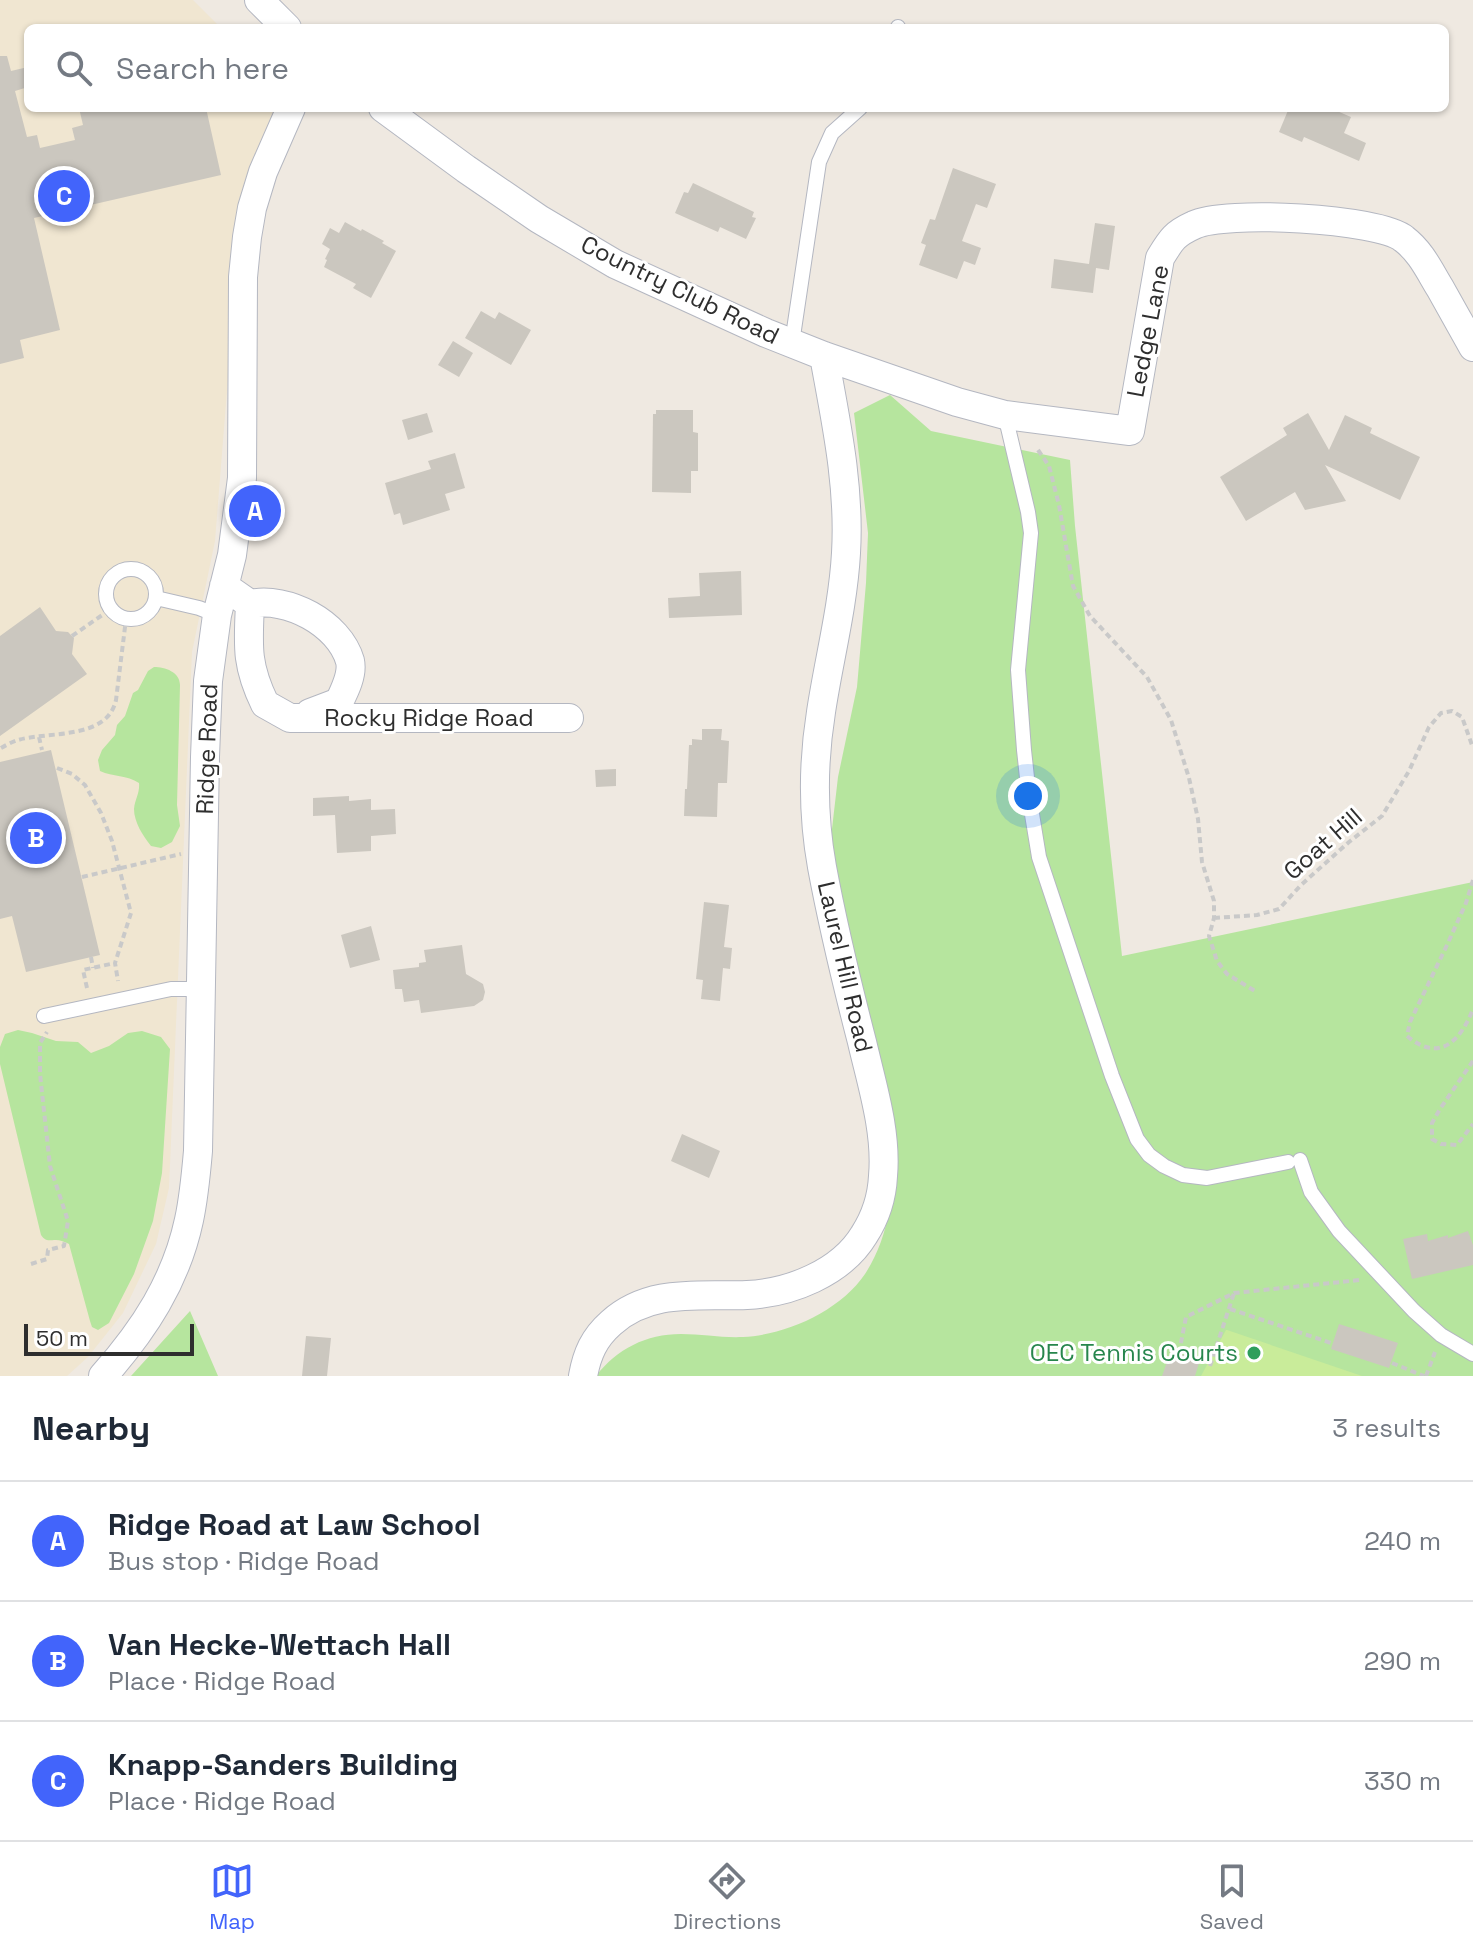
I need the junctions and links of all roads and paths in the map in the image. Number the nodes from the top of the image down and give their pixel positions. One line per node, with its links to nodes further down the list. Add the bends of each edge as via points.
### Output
1 (259, 0): 2 (street)
2 (283, 24)
3 (289, 112): 11 (street, Ridge Road, via 263,172 247,237 242,478)
4 (388, 112): 6 (street, Country Club Road, via 539,219 615,264)
5 (856, 112): 6 (lane, via 832,133 819,162)
6 (792, 343): 8 (street, Country Club Road)
7 (1473, 347): 9 (street, Ledge Lane, via 1420,254 1402,237 1384,229 1319,219 1230,218 1197,223 1173,237 1160,258 1130,431)
8 (824, 356): 9 (street, Ledge Lane); 53 (street, Laurel Hill Road, via 847,502 841,598 820,715 817,826 881,1132 880,1196 863,1237 830,1269 768,1292 662,1297 628,1309 594,1341)
9 (1005, 415): 42 (lane, via 1031,533 1018,670 1039,857 1137,1139 1149,1155 1183,1175 1207,1178 1294,1161 1339,1231)
10 (1038, 450): 29 (path, via 1049,466 1073,586 1090,616 1147,677 1171,720 1195,805)
11 (224, 586): 13 (street); 15 (street, Ridge Road)
12 (156, 598): 14 (lane, via 154,583 144,572 123,569 107,584 105,597); 15 (lane); 16 (lane, via 146,614)
13 (250, 604): 18 (street, Rocky Ridge Road, via 250,668 265,704); 18 (street, Rocky Ridge Road, via 265,600 325,624 351,664 339,702)
14 (111, 609): 16 (lane); 17 (path)
15 (217, 615): 35 (street, Ridge Road, via 208,681)
16 (126, 619): 20 (path, via 111,714 94,727)
17 (72, 636)
18 (290, 718): 19 (street, Rocky Ridge Road)
19 (569, 718)
20 (39, 736): 21 (path); 23 (path)
21 (1, 748)
22 (1473, 748): 29 (path, Goat Hill, via 1462,717 1452,711 1441,713 1382,816 1279,909)
23 (42, 750)
24 (57, 768): 26 (path, via 79,778 93,796)
25 (187, 852): 26 (path)
26 (119, 869): 27 (path); 31 (path, via 131,913)
27 (82, 877)
28 (1473, 880): 37 (path, via 1407,1036 1419,1046 1443,1048 1457,1038)
29 (1214, 918): 36 (path, via 1209,936 1217,961 1227,974)
30 (91, 957): 32 (path)
31 (115, 963): 32 (path); 33 (path)
32 (93, 968): 34 (path, via 83,970)
33 (116, 970)
34 (85, 977)
35 (202, 989): 38 (lane, via 171,989); 52 (street, Ridge Road, via 198,1151 189,1222 152,1313)
36 (1255, 991)
37 (1473, 1009)
38 (46, 1016): 41 (path, via 50,1027 40,1043 40,1074 50,1166 68,1221 64,1246 48,1250 47,1259)
39 (1473, 1061): 40 (path, via 1432,1123 1432,1139 1457,1145)
40 (1473, 1124)
41 (31, 1264)
42 (1382, 1276): 43 (path); 45 (lane)
43 (1234, 1293): 44 (path); 47 (path, via 1186,1317)
44 (1230, 1309): 46 (path); 50 (path)
45 (1441, 1335): 48 (lane); 51 (path)
46 (1331, 1343)
47 (1179, 1353)
48 (1473, 1354)
49 (1392, 1363): 51 (path)
50 (1210, 1366)
51 (1427, 1375)
52 (103, 1376)
53 (583, 1376)

